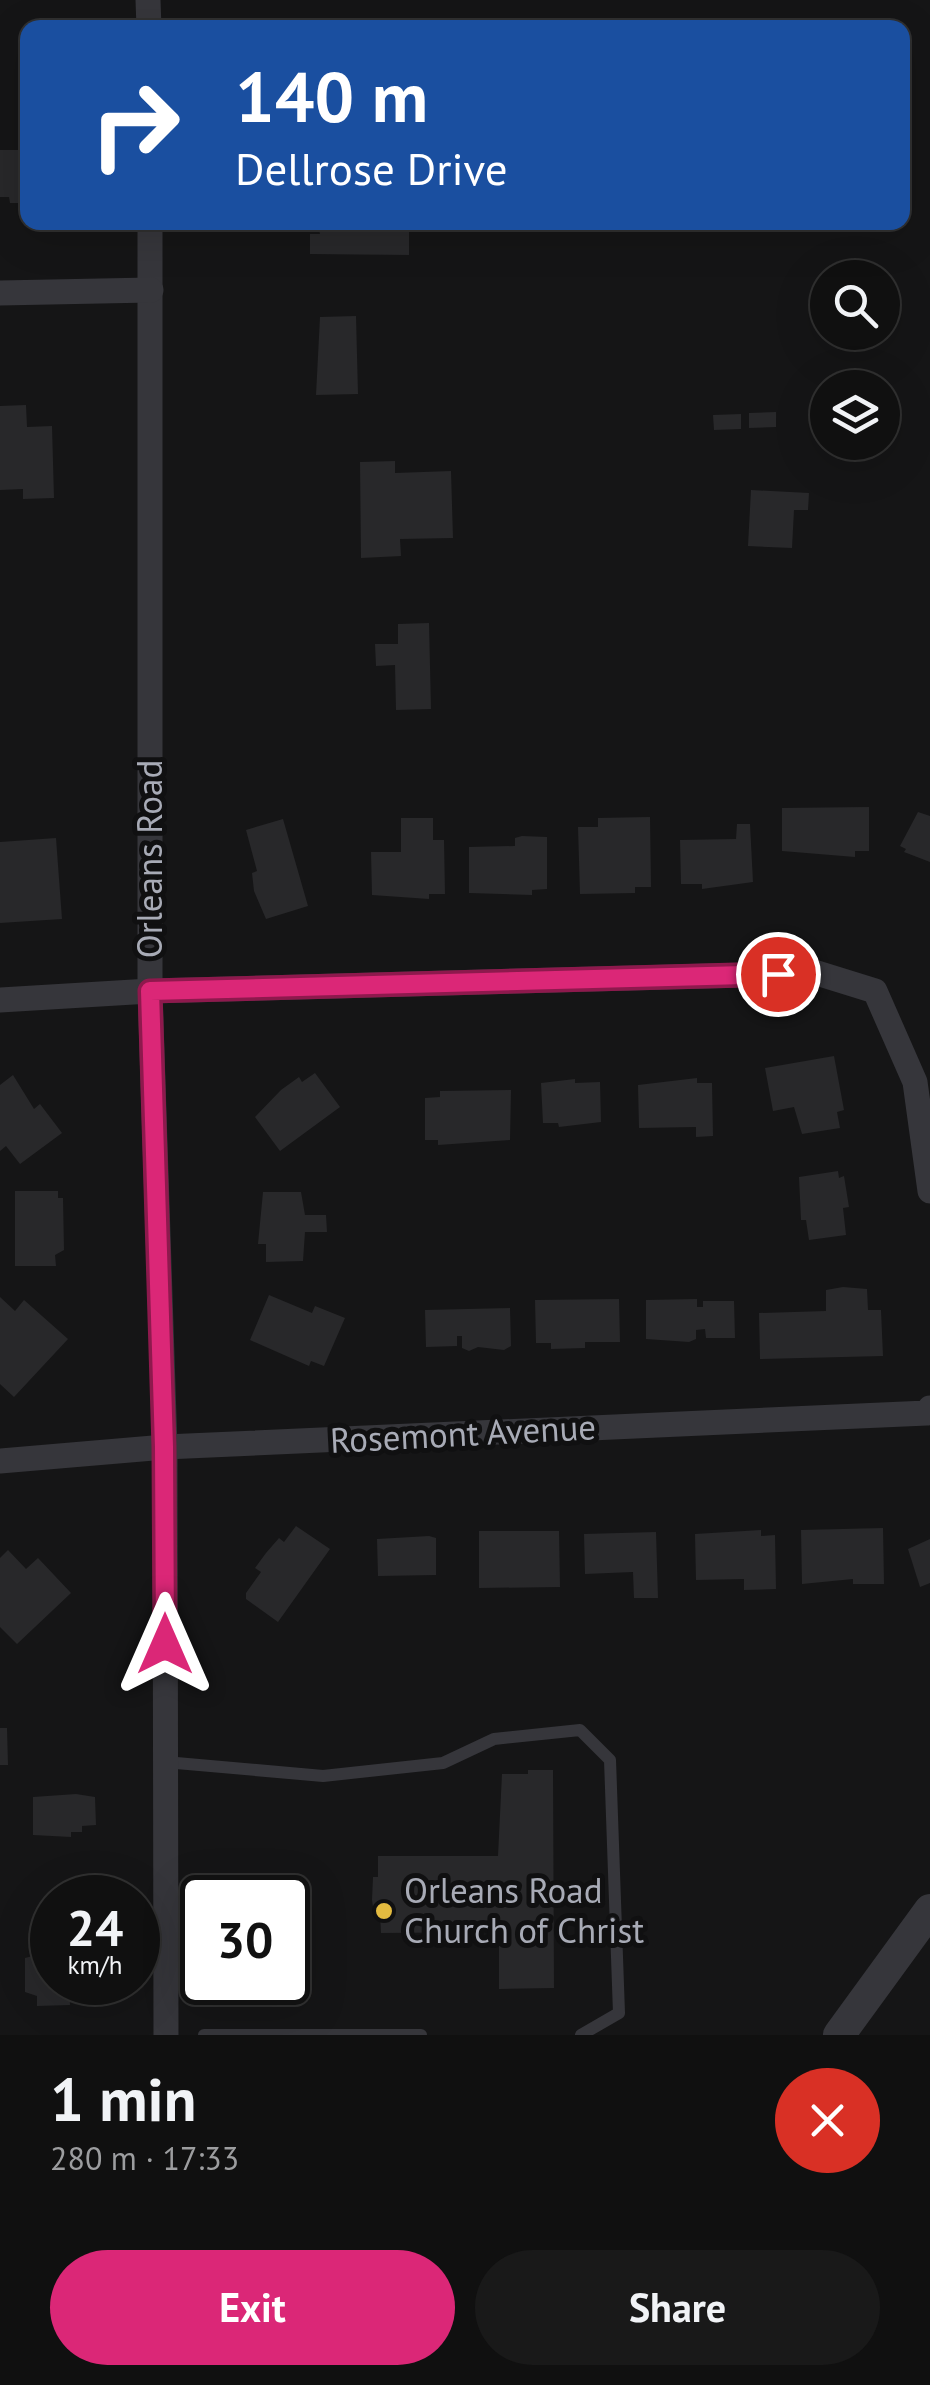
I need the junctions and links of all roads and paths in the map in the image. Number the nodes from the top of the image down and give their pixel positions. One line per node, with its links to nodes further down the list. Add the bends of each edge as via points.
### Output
1 (150, 230): 2 (street, Orleans Road)
2 (151, 290): 3 (street); 4 (street, Orleans Road)
3 (0, 293)
4 (150, 991): 5 (street); 6 (street, via 817,973 875,991 915,1082); 8 (street, Orleans Road)
5 (0, 1000)
6 (930, 1191)
7 (928, 1410): 8 (street, Rosemont Avenue)
8 (164, 1447): 9 (street, Rosemont Avenue); 10 (street, Orleans Road)
9 (0, 1462)
10 (165, 1762): 12 (street, Orleans Road); 15 (lane, via 323,1776 442,1762 494,1740 580,1730 610,1760 620,2013)
11 (930, 1910): 16 (street)
12 (166, 2035)
13 (204, 2035): 14 (lane)
14 (420, 2035)
15 (581, 2035)
16 (839, 2035)

